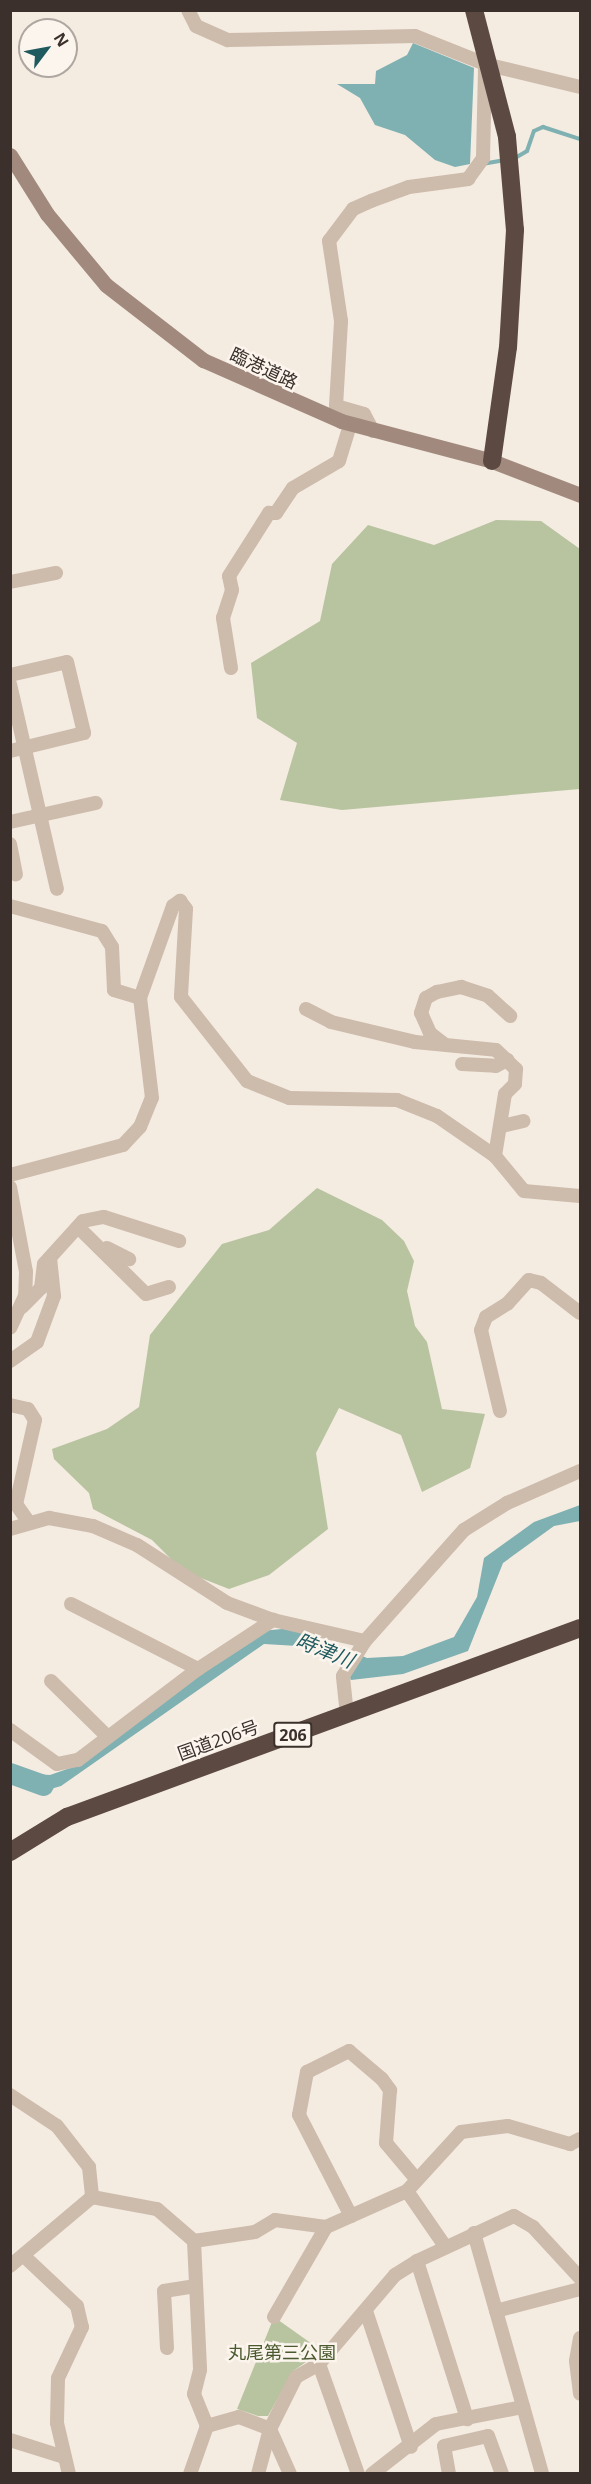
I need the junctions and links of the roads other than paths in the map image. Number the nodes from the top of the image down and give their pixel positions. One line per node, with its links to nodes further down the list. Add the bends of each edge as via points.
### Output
1 (188, 10): 3 (street, via 196,26 228,40 415,36)
2 (474, 10): 8 (highway, via 507,137 513,287)
3 (485, 64): 4 (street); 7 (street, via 483,158 468,179 409,187 353,209 329,241 341,321 336,406 364,414)
4 (580, 87)
5 (10, 155): 6 (street, 臨港道路, via 72,249 144,318 240,381)
6 (350, 424): 7 (street, 臨港道路); 12 (street, via 339,461 294,488 276,513 269,513 229,576 232,591 223,618)
7 (374, 431): 8 (street, 臨港道路)
8 (492, 461): 9 (street, 臨港道路)
9 (580, 495)
10 (56, 573): 11 (street)
11 (10, 582)
12 (231, 668)
13 (10, 675): 15 (street, via 67,662 84,733)
14 (10, 684): 15 (street)
15 (25, 747): 16 (street); 18 (street)
16 (10, 751)
17 (96, 802): 18 (street)
18 (39, 816): 19 (street); 22 (street)
19 (10, 822)
20 (10, 844): 21 (street)
21 (16, 874)
22 (57, 888)
23 (10, 906): 24 (street, via 102,931 112,947 114,990)
24 (140, 998): 32 (street, via 173,906 180,901 186,909 181,997 247,1081 289,1098 397,1100 437,1116); 33 (street, via 152,1098 133,1136 123,1145)
25 (306, 1009): 27 (street, via 331,1022)
26 (510, 1016): 27 (street, via 488,996 462,987 437,992 426,998 421,1013 430,1033)
27 (444, 1044): 28 (street, via 496,1050)
28 (507, 1060): 29 (street, via 496,1066); 31 (street, via 516,1069 515,1084 505,1094)
29 (462, 1064)
30 (523, 1121): 31 (street)
31 (502, 1126): 32 (street)
32 (495, 1156): 35 (street, via 524,1191)
33 (10, 1175)
34 (10, 1187): 42 (street, via 26,1272)
35 (580, 1196)
36 (78, 1227): 37 (street, via 104,1218); 38 (street); 39 (street)
37 (179, 1241)
38 (97, 1245): 40 (street); 41 (street, via 144,1298)
39 (50, 1258): 42 (street, via 41,1273 41,1288); 45 (street, via 54,1296 37,1342)
40 (129, 1259)
41 (170, 1287)
42 (22, 1306): 44 (street)
43 (580, 1313): 47 (street, via 541,1283 528,1280 508,1304 486,1317 481,1330)
44 (10, 1328)
45 (10, 1361)
46 (10, 1405): 49 (street, via 28,1408 35,1420 16,1504)
47 (500, 1411)
48 (580, 1472): 54 (street, via 507,1503 464,1530)
49 (28, 1521): 50 (street); 52 (street, via 49,1518 93,1526 136,1545 226,1603)
50 (10, 1529)
51 (71, 1604): 55 (street)
52 (273, 1620): 54 (street); 55 (street)
53 (580, 1628): 57 (highway, 国道206号 / 206)
54 (365, 1641): 57 (street, via 343,1676)
55 (198, 1669): 59 (street)
56 (51, 1681): 59 (street)
57 (347, 1715): 60 (highway, 国道206号 / 206, via 67,1817)
58 (10, 1730): 59 (street, via 57,1764 78,1760)
59 (107, 1736)
60 (10, 1852)
61 (10, 2095): 65 (street, via 57,2126 89,2167)
62 (580, 2139): 63 (street, via 570,2144 508,2126 461,2132)
63 (417, 2180): 64 (street); 66 (street, via 386,2143 390,2090 382,2079 350,2051 307,2072 299,2115)
64 (407, 2191): 66 (street); 70 (street)
65 (92, 2197): 69 (street, via 157,2209); 71 (street)
66 (351, 2216): 67 (street)
67 (326, 2227): 69 (street, via 275,2220 255,2232); 79 (street)
68 (474, 2233): 70 (street); 74 (street, via 514,2216 533,2227); 78 (street)
69 (194, 2241): 75 (street)
70 (445, 2246): 72 (street)
71 (26, 2258): 73 (street); 90 (street, via 77,2306 82,2327 58,2378 57,2422)
72 (417, 2261): 77 (street, via 394,2275); 85 (street)
73 (10, 2266)
74 (580, 2278)
75 (196, 2286): 81 (street, via 164,2291); 86 (street, via 200,2370 195,2394)
76 (580, 2289): 78 (street)
77 (366, 2311): 82 (street); 89 (street)
78 (496, 2311): 84 (street)
79 (274, 2317)
80 (580, 2338): 83 (street, via 576,2361)
81 (167, 2348)
82 (319, 2364): 87 (street, via 296,2377); 94 (street)
83 (580, 2394)
84 (523, 2407): 85 (street); 98 (street)
85 (467, 2419): 89 (street, via 436,2424)
86 (207, 2426): 87 (street, via 239,2417); 91 (street)
87 (270, 2429): 92 (street); 93 (street)
88 (10, 2440): 90 (street)
89 (411, 2447): 95 (street)
90 (67, 2469)
91 (190, 2474)
92 (258, 2474)
93 (290, 2474)
94 (358, 2474)
95 (372, 2474)
96 (449, 2474): 97 (street, via 444,2446 488,2436)
97 (502, 2474)
98 (542, 2474)

